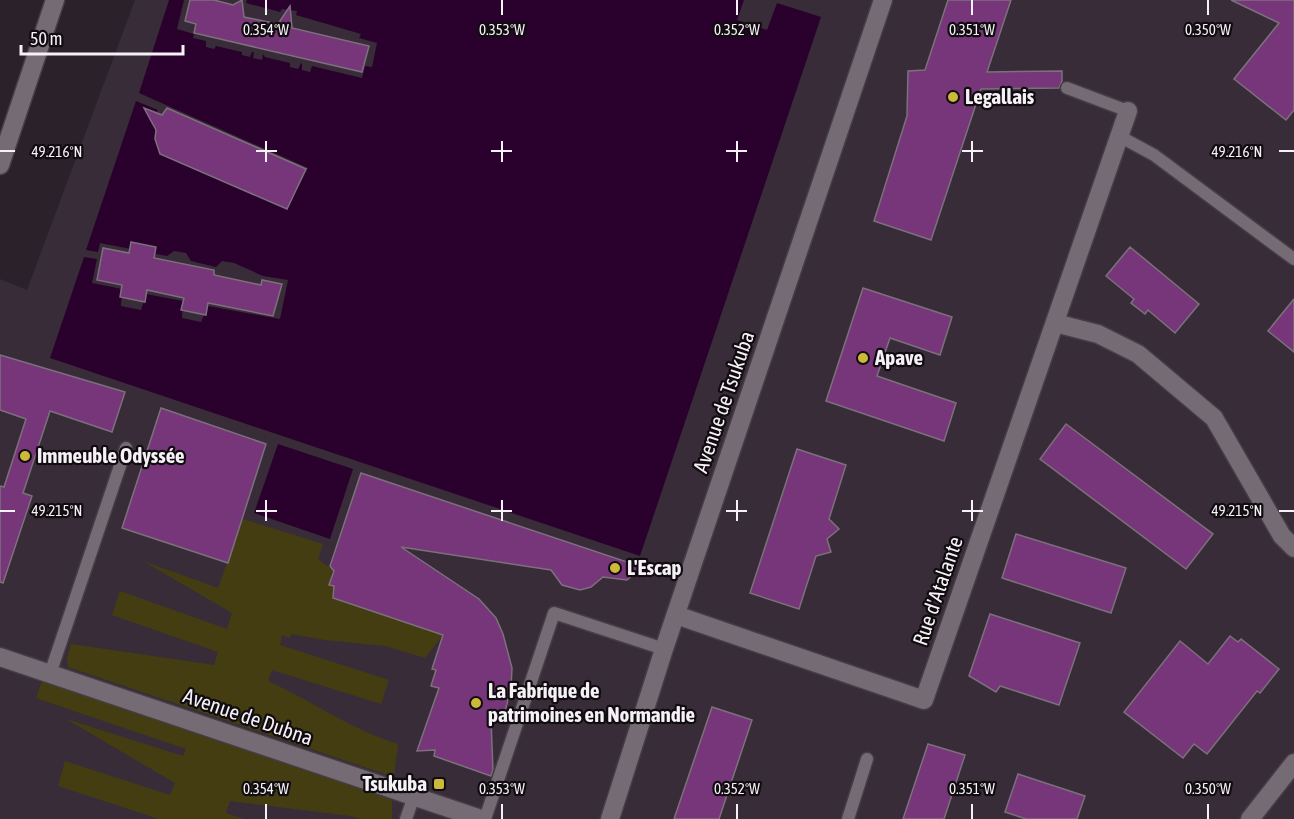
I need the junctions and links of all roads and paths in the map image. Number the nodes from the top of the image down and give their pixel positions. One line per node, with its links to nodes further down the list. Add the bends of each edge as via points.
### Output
1 (55, 0): 6 (street)
2 (883, 0): 11 (street, Avenue de Tsukuba)
3 (1067, 88): 4 (lane)
4 (1128, 111): 5 (street, Rue d'Atalante)
5 (1119, 136): 7 (lane, via 1154,155); 8 (street, Rue d'Atalante)
6 (0, 165)
7 (1294, 259)
8 (1055, 323): 10 (street, via 1098,334 1137,354 1214,418 1282,536); 11 (street, Rue d'Atalante, via 924,700)
9 (126, 448): 14 (lane)
10 (1294, 548)
11 (676, 615): 12 (street, Avenue de Tsukuba)
12 (664, 649): 20 (lane, via 554,613); 21 (street, Avenue de Tsukuba)
13 (0, 657): 14 (street, Avenue de Dubna)
14 (50, 674): 17 (street, Avenue de Dubna)
15 (867, 759): 22 (lane)
16 (1294, 763): 23 (street)
17 (414, 796): 18 (lane); 19 (street, Avenue de Dubna)
18 (406, 819)
19 (481, 819)
20 (485, 819)
21 (610, 819)
22 (848, 819)
23 (1250, 819)

